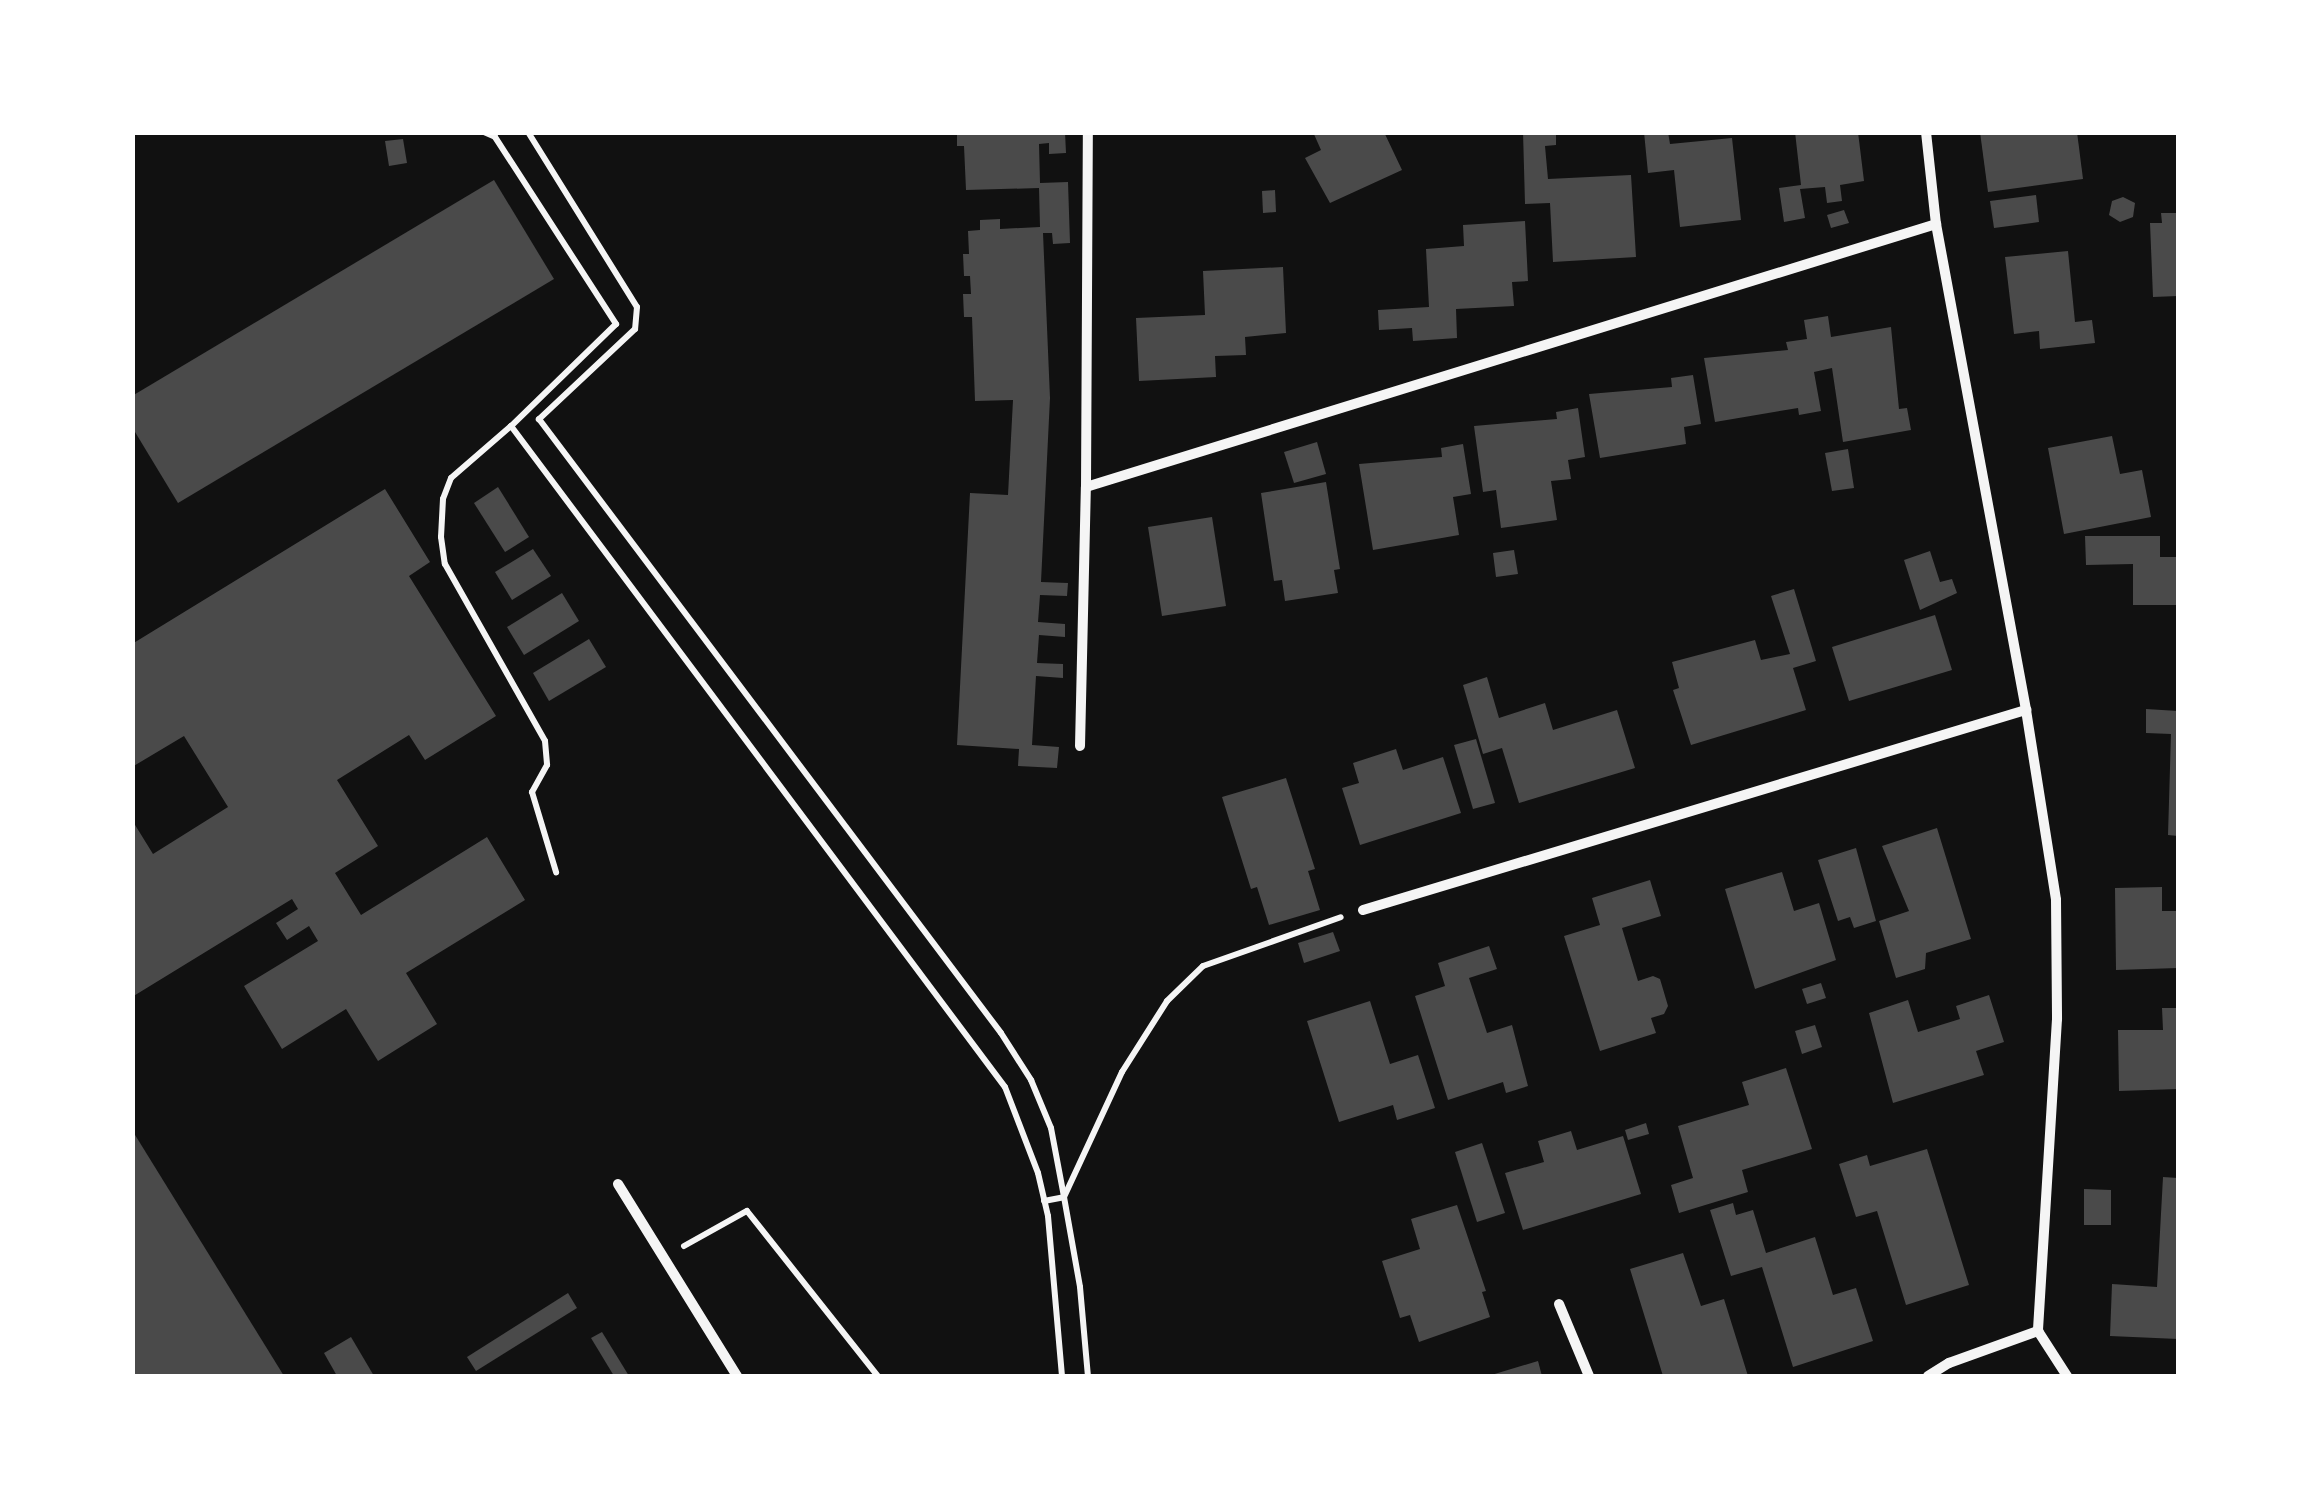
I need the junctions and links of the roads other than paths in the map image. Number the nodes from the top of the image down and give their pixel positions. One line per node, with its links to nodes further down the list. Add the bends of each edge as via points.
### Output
1 (1088, 132): 4 (street)
2 (1926, 132): 3 (street)
3 (1936, 224): 4 (street); 5 (street)
4 (1086, 486): 6 (street)
5 (2026, 710): 7 (street); 10 (street, via 2056,900 2057,1019)
6 (1080, 746)
7 (1362, 910)
8 (618, 1184): 11 (street)
9 (1559, 1304): 12 (street)
10 (2038, 1331): 13 (street); 14 (street)
11 (737, 1376)
12 (1589, 1376)
13 (1928, 1376)
14 (2067, 1376)

